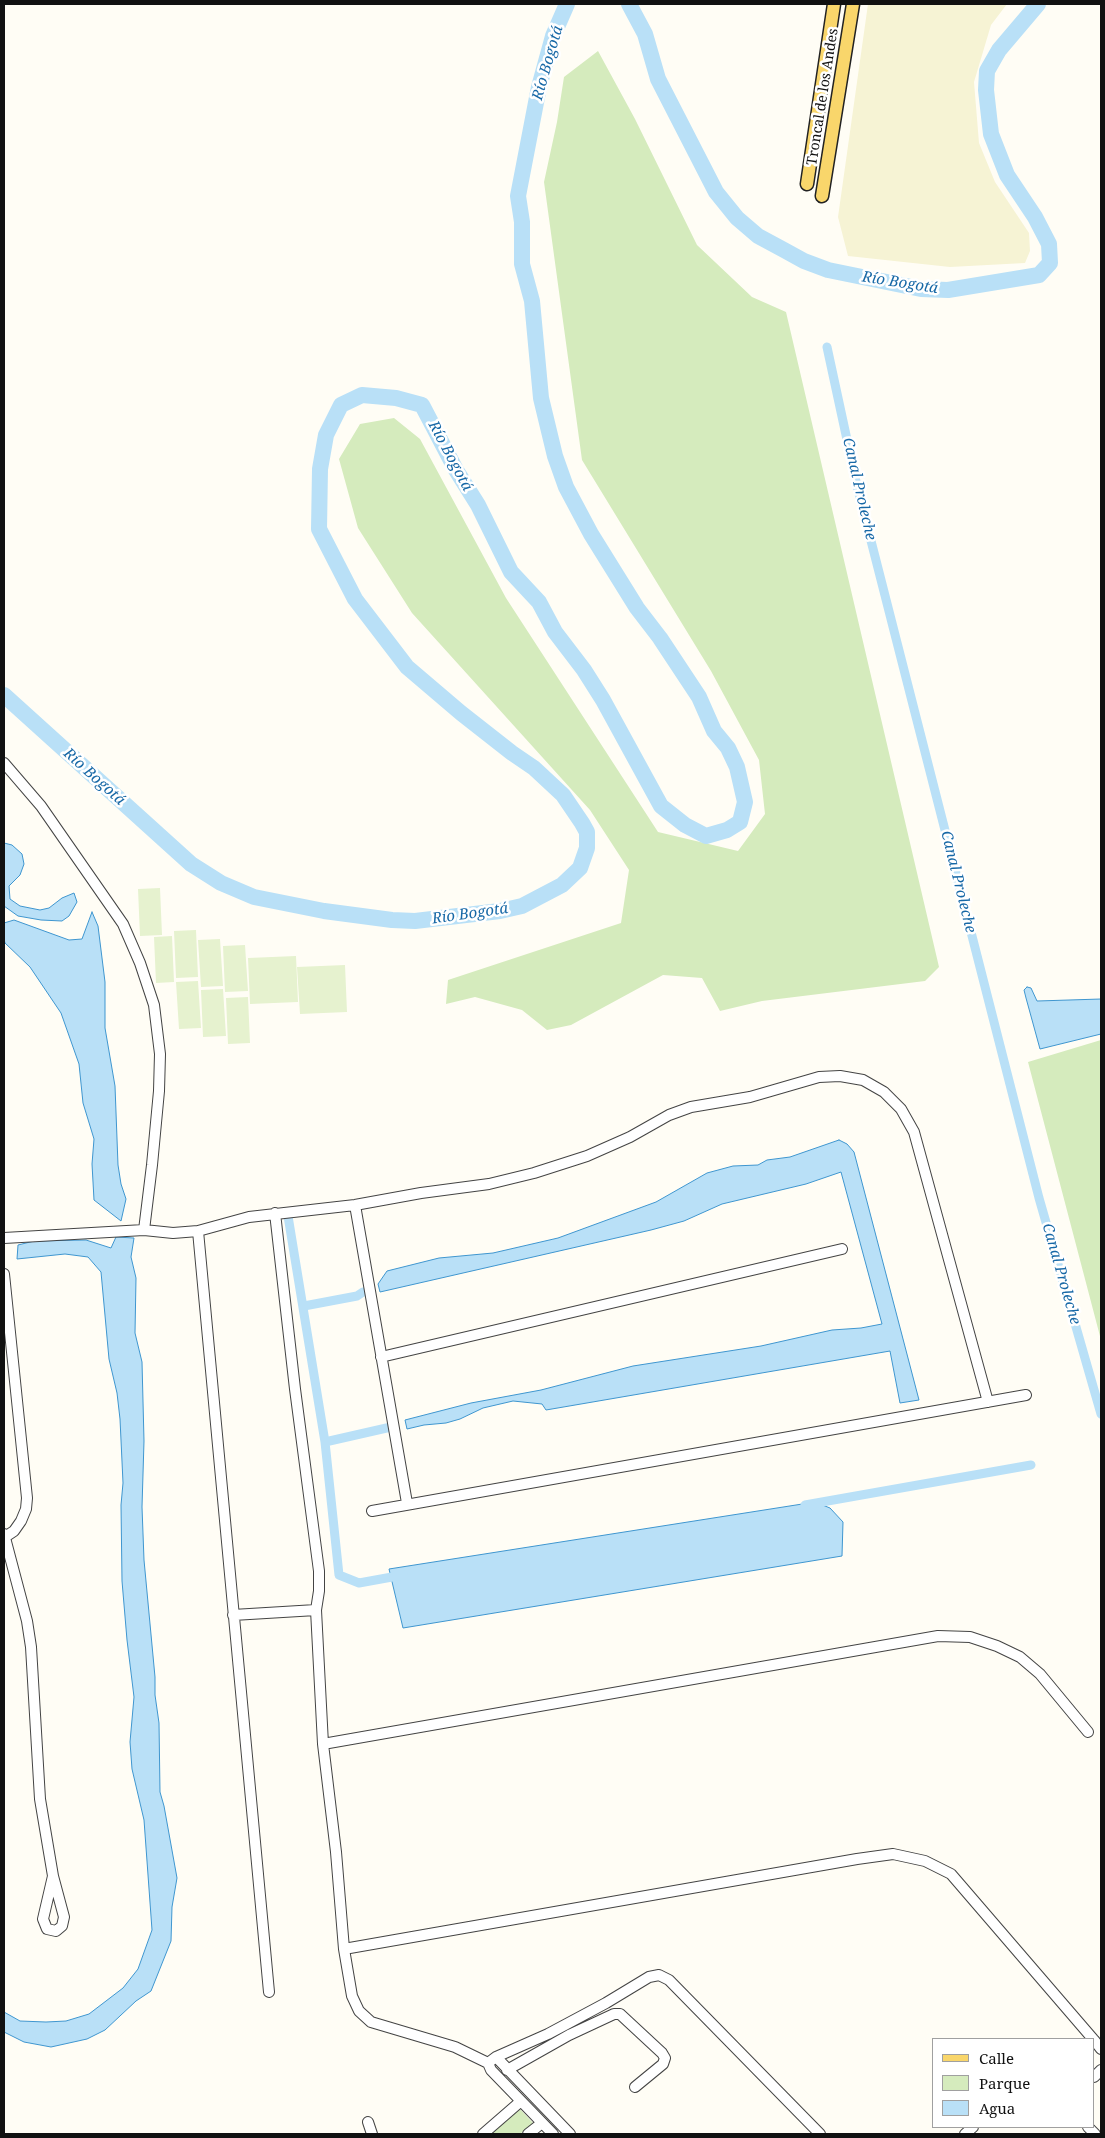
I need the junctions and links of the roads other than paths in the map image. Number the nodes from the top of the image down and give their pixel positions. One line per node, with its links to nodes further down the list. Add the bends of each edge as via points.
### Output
1 (834, 4): 3 (main road, Troncal de los Andes)
2 (853, 4): 4 (main road, Troncal de los Andes)
3 (806, 184)
4 (822, 196)
5 (4, 763): 8 (street, via 41,806 122,924 154,1005 160,1054 159,1091)
6 (355, 1205): 7 (street); 13 (street); 15 (street, via 489,1184 534,1173 587,1156 630,1137 669,1114 691,1107 750,1097 819,1077 863,1080 890,1098 914,1132)
7 (275, 1213): 9 (street); 19 (street, via 319,1571)
8 (144, 1230): 9 (street, via 173,1233); 10 (street)
9 (198, 1230): 20 (street)
10 (4, 1238)
11 (842, 1249): 13 (street)
12 (4, 1274): 18 (street, via 27,1498 21,1521 14,1531)
13 (381, 1357): 16 (street)
14 (1026, 1394): 15 (street)
15 (988, 1402): 16 (street)
16 (407, 1503): 17 (street)
17 (372, 1510)
18 (5, 1535): 23 (street, via 31,1647 40,1799)
19 (316, 1610): 20 (street); 22 (street)
20 (233, 1615): 25 (street)
21 (1088, 1732): 22 (street, via 1040,1674 1020,1657 970,1637 938,1636)
22 (323, 1744): 24 (street)
23 (53, 1876): 23 (street, via 43,1919 47,1929 56,1931 62,1926 64,1917)
24 (344, 1949): 26 (street, via 894,1854 925,1861 951,1874); 27 (street, via 352,1996 359,2011 371,2022)
25 (269, 1992)
26 (1091, 2038)
27 (492, 2060): 28 (street); 30 (street, via 490,2070); 38 (street, via 606,2003 649,1977 659,1975 669,1980)
28 (507, 2070): 29 (street, via 569,2035 620,2014 665,2058 663,2064); 37 (street)
29 (635, 2087)
30 (522, 2101): 32 (street); 34 (street)
31 (368, 2122): 33 (street)
32 (542, 2123): 35 (street); 36 (street)
33 (372, 2134)
34 (483, 2134)
35 (528, 2134)
36 (553, 2134)
37 (570, 2134)
38 (820, 2134)

